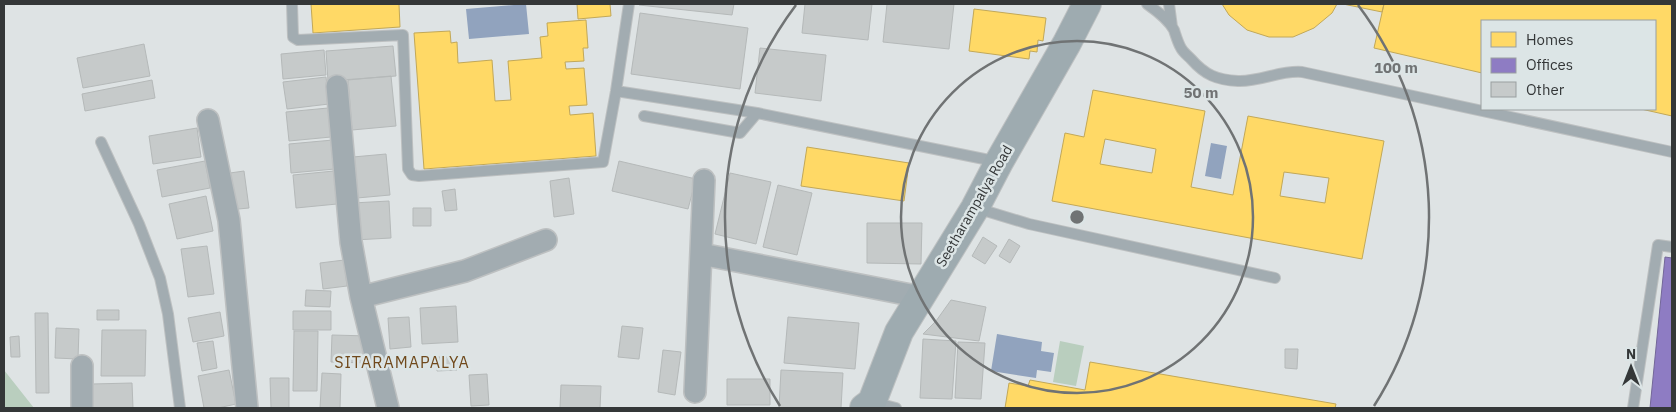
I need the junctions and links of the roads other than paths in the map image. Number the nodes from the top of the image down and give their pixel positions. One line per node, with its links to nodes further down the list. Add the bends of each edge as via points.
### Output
1 (292, 4): 8 (lane, via 293,37 298,40 403,35 408,170 412,175 603,162)
2 (628, 4): 8 (lane)
3 (1087, 4): 14 (street, Seetharampalya Road)
4 (1147, 4): 6 (lane, via 1160,12)
5 (1169, 4): 6 (lane)
6 (1173, 28): 13 (lane, via 1181,48 1196,65 1207,74 1221,78 1257,80 1286,72 1302,72)
7 (337, 86): 22 (street, via 351,242)
8 (616, 91): 9 (lane)
9 (757, 113): 10 (lane, via 740,133); 14 (lane)
10 (644, 116)
11 (208, 120): 28 (street, via 229,220)
12 (101, 142): 27 (lane, via 160,278)
13 (1672, 152)
14 (999, 162): 16 (street, Seetharampalya Road)
15 (704, 180): 19 (street)
16 (975, 208): 20 (lane, via 1029,224); 21 (street, Seetharampalya Road)
17 (546, 240): 22 (street, via 465,271)
18 (1672, 247): 30 (lane, via 1658,245)
19 (701, 254): 21 (street); 24 (street)
20 (1275, 278)
21 (921, 296): 25 (street, Seetharampalya Road, via 899,332)
22 (360, 297): 29 (street)
23 (82, 366): 26 (street)
24 (695, 392)
25 (877, 406)
26 (82, 408)
27 (180, 408)
28 (247, 408)
29 (388, 408)
30 (1634, 408)

